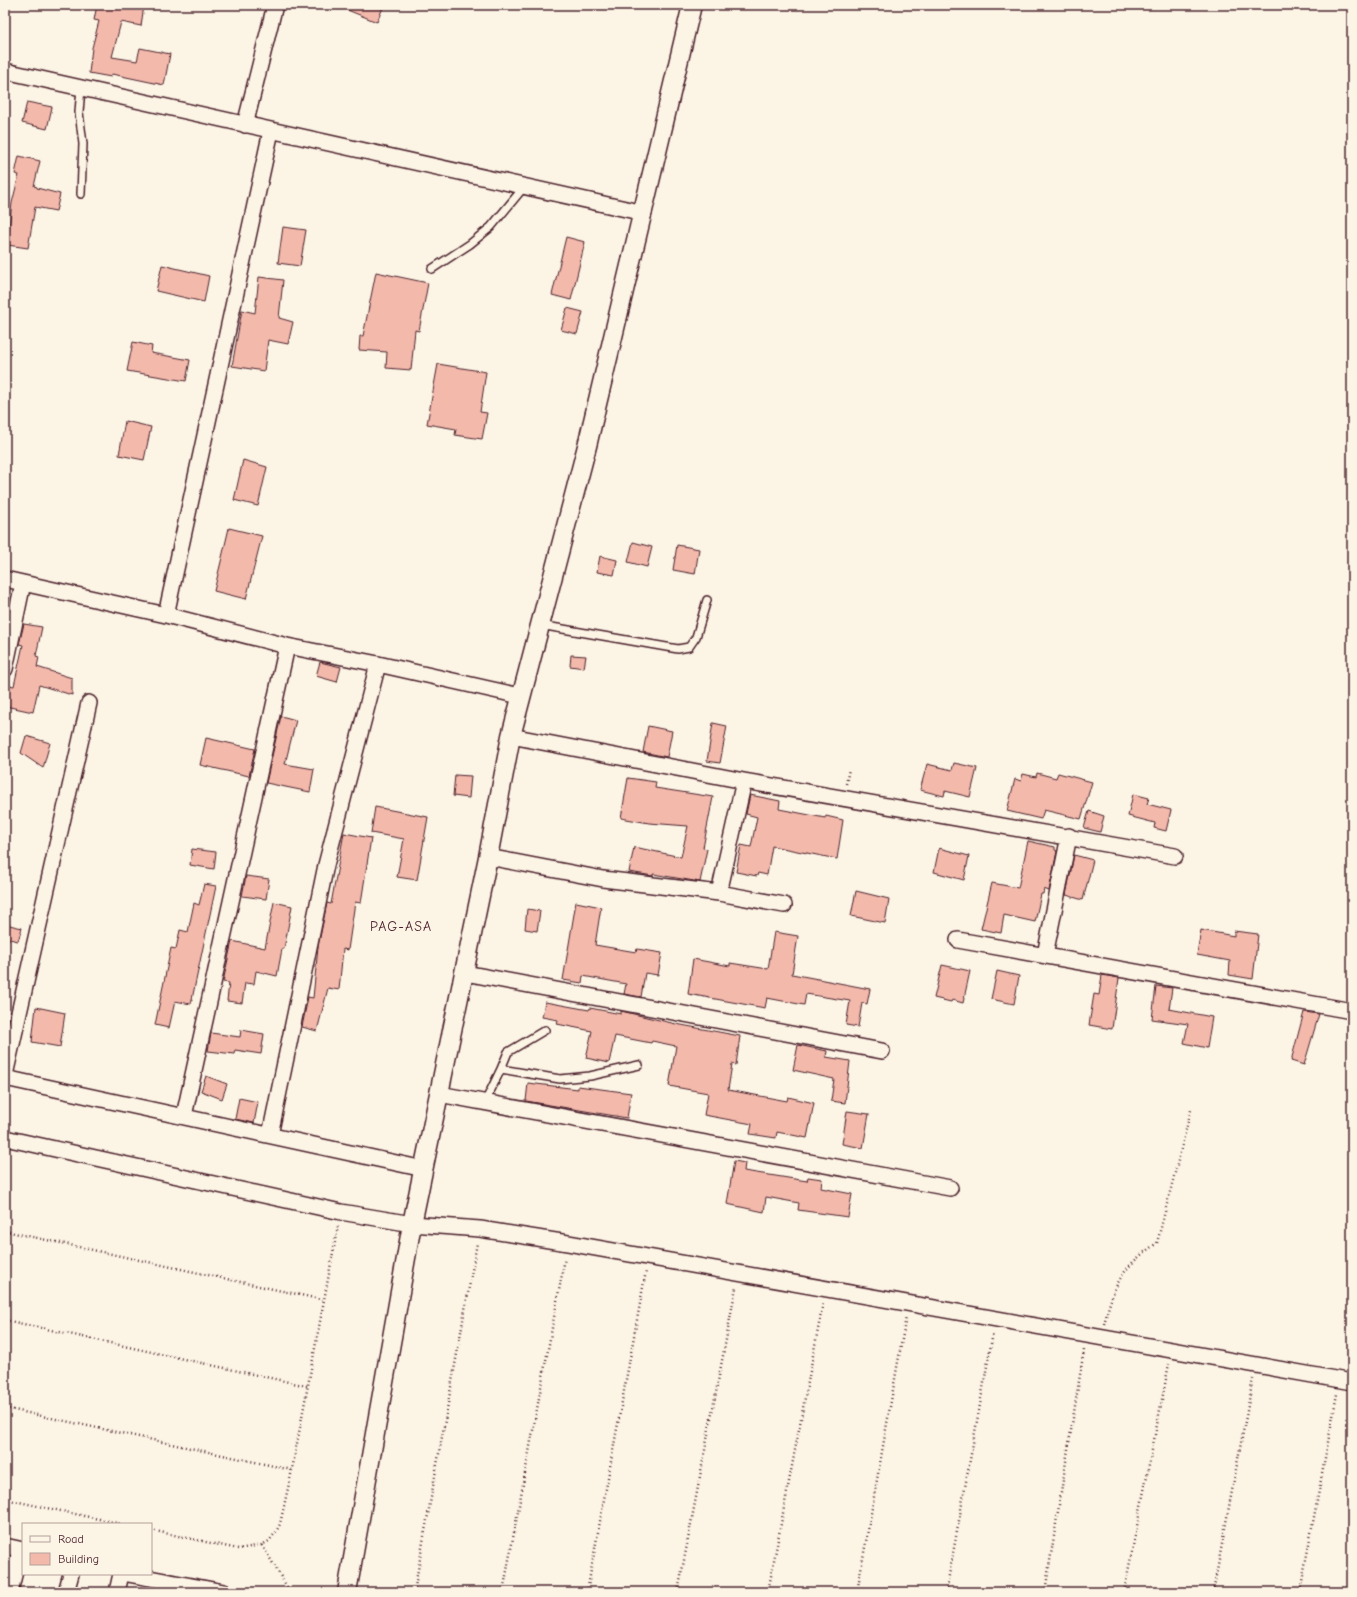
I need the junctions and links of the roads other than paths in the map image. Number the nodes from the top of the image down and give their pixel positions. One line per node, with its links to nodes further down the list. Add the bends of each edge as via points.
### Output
1 (275, 5): 5 (street)
2 (692, 5): 9 (street)
3 (5, 71): 4 (street)
4 (81, 88): 5 (street); 8 (lane)
5 (245, 125): 6 (street)
6 (271, 131): 7 (street); 14 (street)
7 (524, 187): 9 (street); 10 (lane, via 491,227)
8 (81, 194)
9 (644, 213): 15 (street, via 587,446)
10 (432, 269)
11 (5, 579): 12 (street)
12 (23, 583): 14 (street); 18 (street)
13 (707, 600): 15 (lane, via 696,637 689,647 678,649)
14 (166, 615): 16 (street)
15 (539, 625): 19 (street)
16 (287, 646): 17 (street); 40 (street)
17 (378, 664): 19 (street); 41 (street, via 326,865)
18 (5, 669)
19 (520, 696): 21 (street)
20 (90, 703): 36 (street)
21 (511, 736): 22 (street); 25 (street)
22 (744, 781): 23 (street); 26 (street)
23 (1069, 836): 24 (street); 29 (street)
24 (1175, 856)
25 (488, 857): 26 (street, via 603,879); 30 (street)
26 (719, 892): 27 (street)
27 (784, 906)
28 (958, 940): 29 (street)
29 (1045, 955): 31 (street)
30 (465, 973): 33 (street); 38 (street)
31 (1352, 1011)
32 (545, 1030): 35 (lane, via 508,1052)
33 (882, 1051)
34 (639, 1065): 35 (lane, via 590,1076 560,1079)
35 (501, 1069): 39 (lane)
36 (5, 1075)
37 (5, 1078): 40 (street)
38 (439, 1094): 39 (street); 43 (street)
39 (485, 1102): 44 (street)
40 (184, 1116): 41 (street)
41 (270, 1135): 43 (street)
42 (5, 1138): 45 (street, via 341,1212)
43 (424, 1169): 45 (street)
44 (950, 1188)
45 (412, 1224): 46 (street, via 480,1229 568,1243); 57 (street)
46 (1346, 1381)
47 (5, 1546): 48 (street)
48 (21, 1550): 53 (street)
49 (71, 1575): 54 (street)
50 (121, 1575): 55 (street)
51 (131, 1575): 52 (street)
52 (161, 1587): 56 (street)
53 (10, 1592)
54 (66, 1592)
55 (117, 1592)
56 (224, 1592)
57 (347, 1592)

